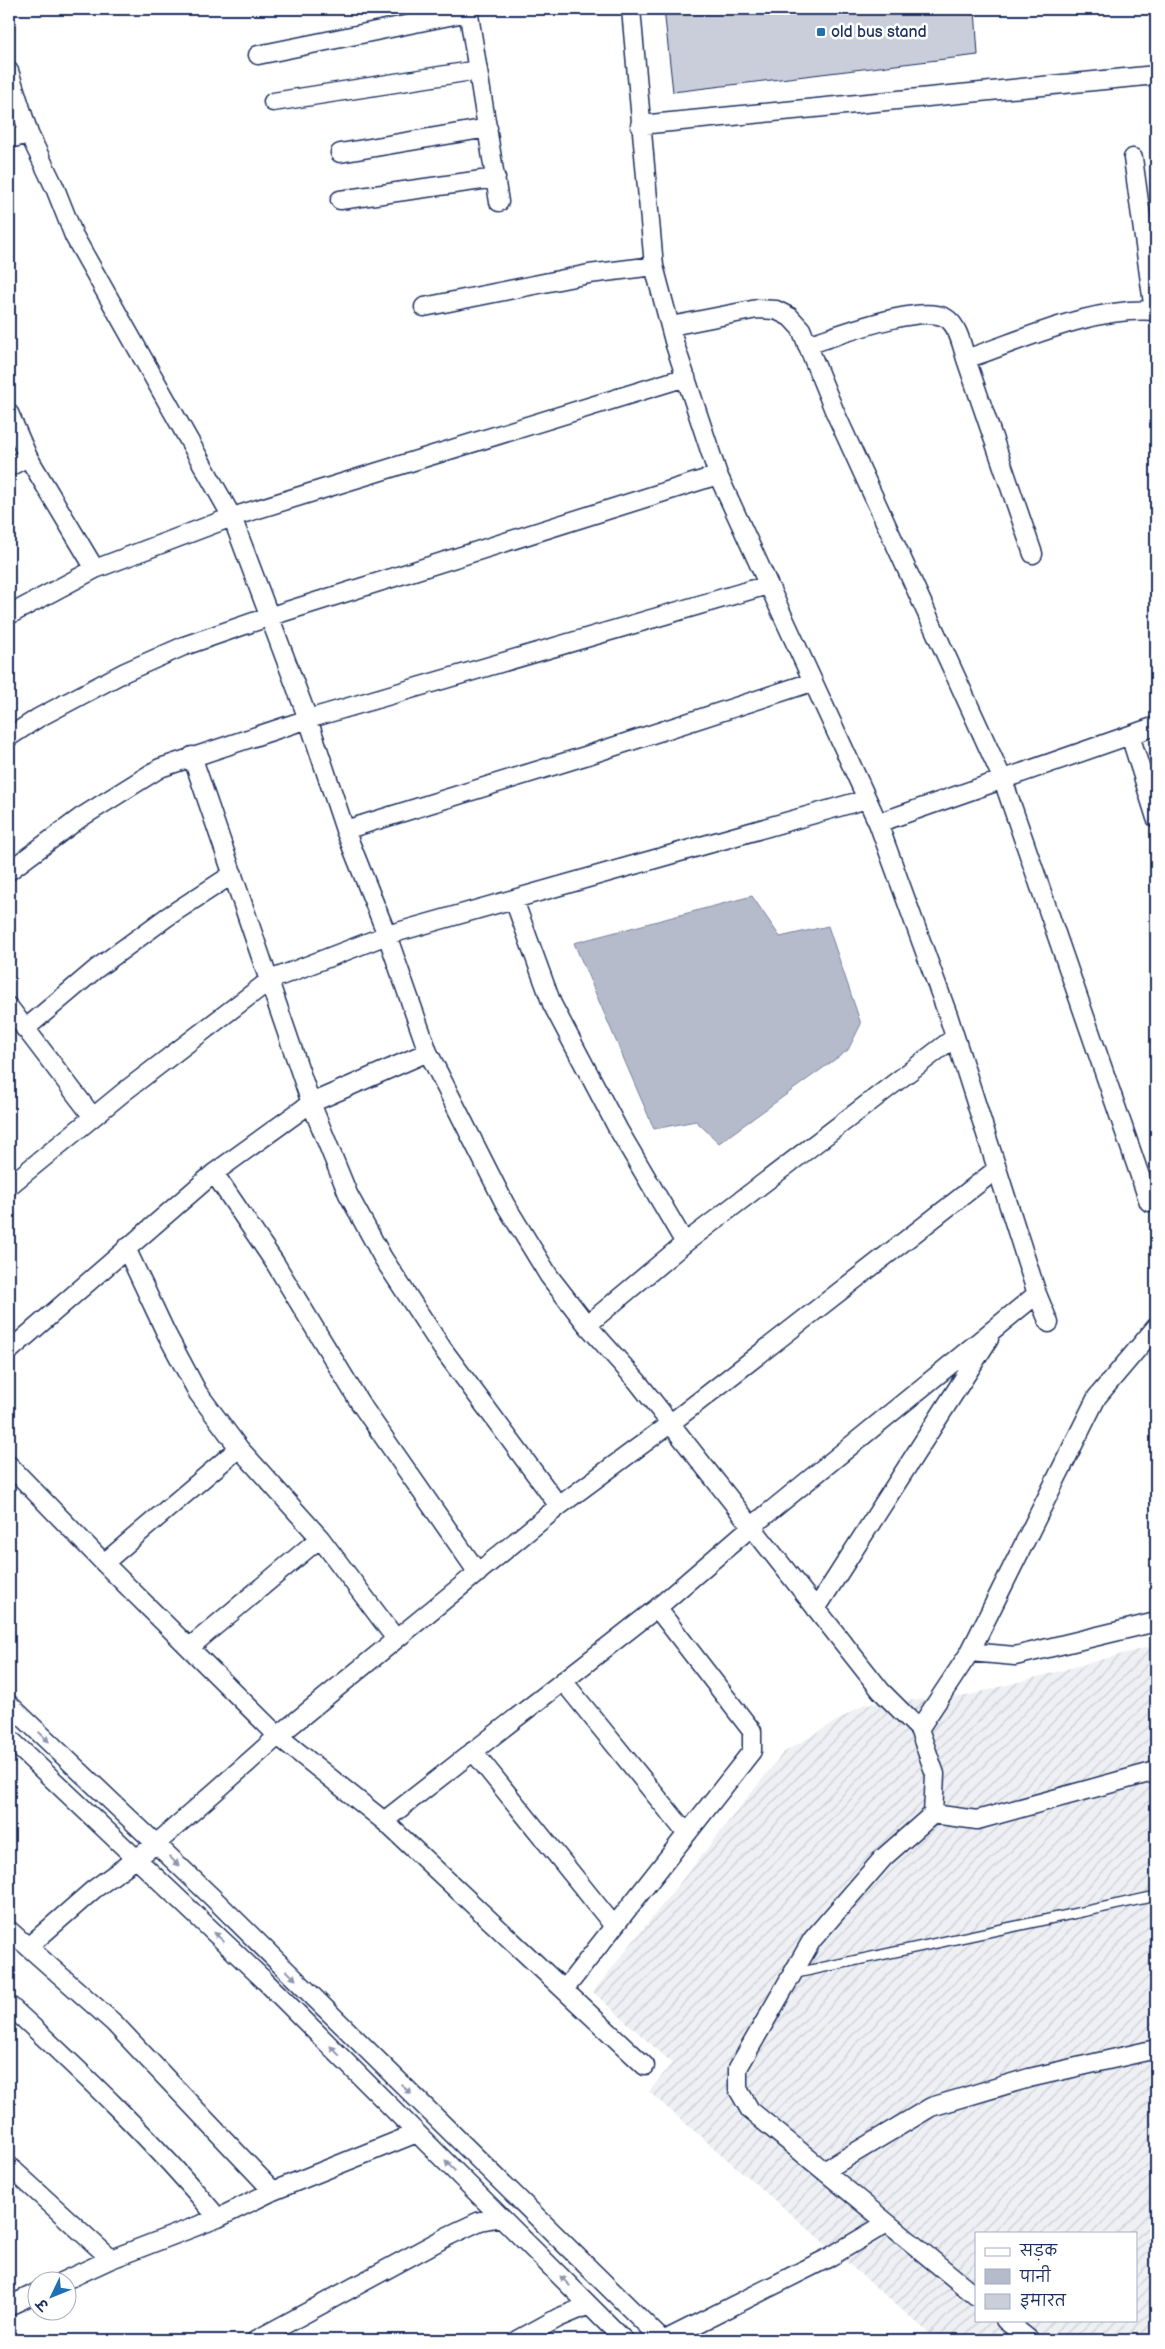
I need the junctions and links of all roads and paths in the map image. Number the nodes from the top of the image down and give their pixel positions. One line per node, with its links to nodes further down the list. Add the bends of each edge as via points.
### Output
1 (631, 9): 8 (street)
2 (469, 10): 3 (street); 4 (street)
3 (258, 55)
4 (478, 70): 7 (street); 9 (street)
5 (9, 71): 10 (street)
6 (1156, 75): 8 (street)
7 (273, 102)
8 (640, 125): 17 (street)
9 (488, 128): 12 (street); 14 (street)
10 (28, 134): 11 (street); 28 (street, via 74,236)
11 (9, 139)
12 (340, 153)
13 (1133, 158): 19 (street)
14 (496, 178): 15 (street); 16 (street)
15 (340, 200)
16 (500, 202)
17 (654, 266): 18 (street, via 589,274); 20 (street)
18 (424, 306)
19 (1155, 311): 22 (street, via 1132,310 1096,315)
20 (671, 326): 21 (street, via 757,309 776,310 801,329); 23 (street)
21 (807, 345): 22 (street, via 903,316 931,313 946,318 955,328); 40 (street)
22 (966, 359): 29 (street)
23 (686, 377): 27 (street); 28 (street)
24 (9, 413): 25 (street)
25 (28, 457): 26 (street); 30 (street)
26 (9, 467)
27 (718, 475): 31 (street); 33 (street)
28 (232, 517): 30 (street); 33 (street, via 257,579)
29 (1033, 554)
30 (95, 569): 32 (street)
31 (768, 585): 34 (street); 35 (street)
32 (9, 615)
33 (268, 617): 35 (street); 38 (street, via 184,646 125,672)
34 (812, 682): 41 (street); 44 (street)
35 (308, 718): 39 (street); 44 (street)
36 (1156, 726): 37 (street)
37 (1130, 735): 40 (street); 42 (street)
38 (9, 737)
39 (192, 756): 45 (street, via 160,768 80,818); 46 (street)
40 (1003, 780): 43 (street); 59 (street)
41 (867, 799): 43 (street); 47 (street)
42 (1156, 818)
43 (878, 823): 52 (street)
44 (345, 830): 48 (street)
45 (9, 870)
46 (233, 874): 49 (street); 51 (street, via 159,922 96,969)
47 (514, 900): 48 (street); 60 (street, via 552,1004 618,1129)
48 (387, 936): 49 (street); 53 (street)
49 (270, 980): 54 (street); 55 (street)
50 (9, 1006): 51 (street)
51 (25, 1029): 55 (street)
52 (955, 1037): 56 (street); 60 (street)
53 (428, 1052): 54 (street); 64 (street, via 505,1204 549,1276)
54 (311, 1103): 57 (street); 71 (street, via 348,1194 383,1258 442,1348)
55 (93, 1117): 58 (street)
56 (997, 1170): 62 (street); 68 (street)
57 (214, 1173): 61 (street); 75 (street, via 276,1263 360,1403)
58 (9, 1186)
59 (1149, 1202)
60 (685, 1243): 64 (street)
61 (126, 1248): 67 (street); 69 (street, via 198,1393)
62 (1037, 1294): 63 (street); 65 (street)
63 (1049, 1323)
64 (587, 1325): 68 (street, via 637,1380)
65 (997, 1326): 72 (street); 77 (street)
66 (1156, 1327): 81 (street, via 1097,1397)
67 (9, 1351)
68 (670, 1424): 71 (street); 72 (street)
69 (239, 1448): 73 (street); 74 (street)
70 (9, 1465): 74 (street)
71 (560, 1506): 75 (street)
72 (751, 1527): 76 (street); 77 (street)
73 (320, 1538): 79 (street); 80 (street)
74 (104, 1563): 80 (street)
75 (478, 1573): 79 (street)
76 (657, 1608): 82 (street); 91 (street, via 752,1731 752,1751)
77 (816, 1609): 84 (street, via 881,1691)
78 (1156, 1622): 81 (street, via 1015,1656)
79 (396, 1639): 85 (street)
80 (190, 1647): 85 (street)
81 (970, 1652): 84 (street)
82 (563, 1681): 87 (street); 91 (street)
83 (9, 1704): 92 (street, one-way to 92)
84 (919, 1730): 89 (street, via 935,1774)
85 (278, 1736): 90 (street); 92 (street)
86 (9, 1738): 93 (street)
87 (473, 1752): 90 (street); 95 (street)
88 (1156, 1771): 89 (street, via 977,1820)
89 (932, 1814): 98 (street, via 884,1857 844,1901 812,1940)
90 (384, 1821): 99 (street)
91 (687, 1834): 95 (street)
92 (156, 1844): 93 (street); 121 (street, one-way to 121)
93 (135, 1857): 97 (street); 103 (street, one-way to 93)
94 (1156, 1896): 98 (lane)
95 (614, 1926): 99 (street)
96 (9, 1930): 97 (street)
97 (28, 1947): 107 (street, via 114,2022)
98 (791, 1975): 105 (street, via 738,2068 738,2089 750,2110)
99 (564, 1990): 102 (street)
100 (9, 2005): 109 (street, via 78,2069 186,2179)
101 (1156, 2049): 105 (street, via 1029,2078 931,2107)
102 (644, 2066)
103 (417, 2133): 107 (street); 108 (street, one-way to 103)
104 (9, 2166): 106 (street)
105 (824, 2171): 110 (street)
106 (17, 2184): 111 (street)
107 (273, 2191): 109 (street)
108 (501, 2217): 115 (street, one-way to 108); 118 (street, via 480,2221 448,2236)
109 (218, 2218): 111 (street)
110 (887, 2223): 113 (street); 121 (street, via 828,2258)
111 (111, 2258): 112 (street)
112 (78, 2274)
113 (975, 2295)
114 (28, 2297): 116 (street)
115 (589, 2305): 119 (street); 120 (street)
116 (9, 2306)
117 (1008, 2322): 122 (street)
118 (256, 2340)
119 (518, 2340)
120 (624, 2340)
121 (663, 2340)
122 (1030, 2340)

